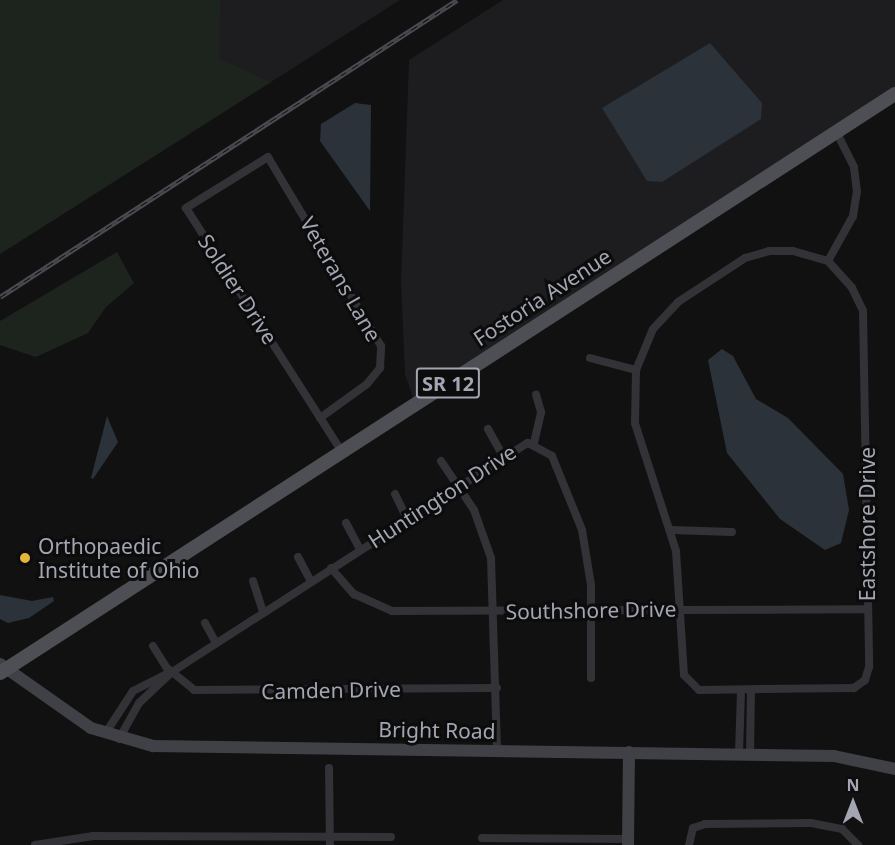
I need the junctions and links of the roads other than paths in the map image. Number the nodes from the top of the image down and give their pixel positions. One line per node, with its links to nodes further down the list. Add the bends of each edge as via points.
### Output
1 (895, 94): 2 (main road, Fostoria Avenue / SR 12)
2 (836, 131): 4 (street, via 854,167 858,192 853,216); 11 (main road, Fostoria Avenue / SR 12)
3 (268, 157): 8 (street, Veterans Lane, via 381,346 380,368 367,384); 8 (street, Soldier Drive, via 186,208)
4 (828, 261): 6 (street, via 781,250 745,258 669,310 647,340); 26 (street, Eastshore Drive, via 852,288 865,324)
5 (590, 358): 6 (street)
6 (636, 370): 18 (street, via 635,423)
7 (536, 395): 10 (street, via 541,412)
8 (320, 418): 11 (street, Soldier Drive)
9 (488, 429): 12 (street)
10 (534, 443): 12 (street, Huntington Drive); 27 (street, Huntington Drive, via 552,456 577,512)
11 (342, 452): 33 (main road, Fostoria Avenue / SR 12)
12 (503, 456): 14 (street, Huntington Drive)
13 (441, 461): 14 (street)
14 (457, 486): 16 (street, Huntington Drive); 29 (street, via 488,546)
15 (395, 494): 16 (street)
16 (407, 519): 20 (street, Huntington Drive)
17 (346, 523): 20 (street)
18 (672, 530): 19 (street); 25 (street)
19 (732, 532)
20 (360, 549): 22 (street, Huntington Drive)
21 (298, 557): 24 (street)
22 (331, 568): 24 (street, Huntington Drive); 29 (street, Southshore Drive, via 354,594 386,610)
23 (253, 581): 28 (street)
24 (311, 581): 28 (street, Huntington Drive)
25 (681, 609): 26 (street, Southshore Drive); 27 (street, Southshore Drive); 37 (street, via 687,681 699,690)
26 (868, 609): 38 (street, Eastshore Drive, via 868,667 860,685)
27 (591, 610): 29 (street, Southshore Drive); 35 (street, Huntington Drive)
28 (263, 612): 31 (street, Huntington Drive)
29 (496, 612): 36 (street)
30 (204, 623): 31 (street)
31 (216, 643): 34 (street, Huntington Drive)
32 (153, 646): 34 (street, Camden Drive)
33 (2, 668): 39 (main road, Bright Road)
34 (172, 672): 36 (street, Camden Drive, via 188,688 206,691); 39 (street, Huntington Drive, via 133,691); 40 (street, Huntington Drive, via 139,703)
35 (591, 678)
36 (497, 688): 41 (street)
37 (741, 690): 38 (street); 43 (street)
38 (751, 690): 43 (street)
39 (105, 734): 40 (main road, Bright Road)
40 (119, 739): 41 (main road, Bright Road, via 173,748)
41 (497, 751): 42 (main road, Bright Road)
42 (630, 752): 43 (main road, Bright Road); 50 (main road)
43 (744, 754): 45 (main road, Bright Road, via 834,756)
44 (329, 768): 49 (street)
45 (895, 769)
46 (391, 837): 49 (street)
47 (482, 838): 50 (street)
48 (153, 840): 49 (street); 51 (street, via 75,836)
49 (330, 841)
50 (628, 842)
51 (35, 845)
52 (689, 845): 53 (street, via 693,828 705,824 812,823 842,829)
53 (858, 845)

